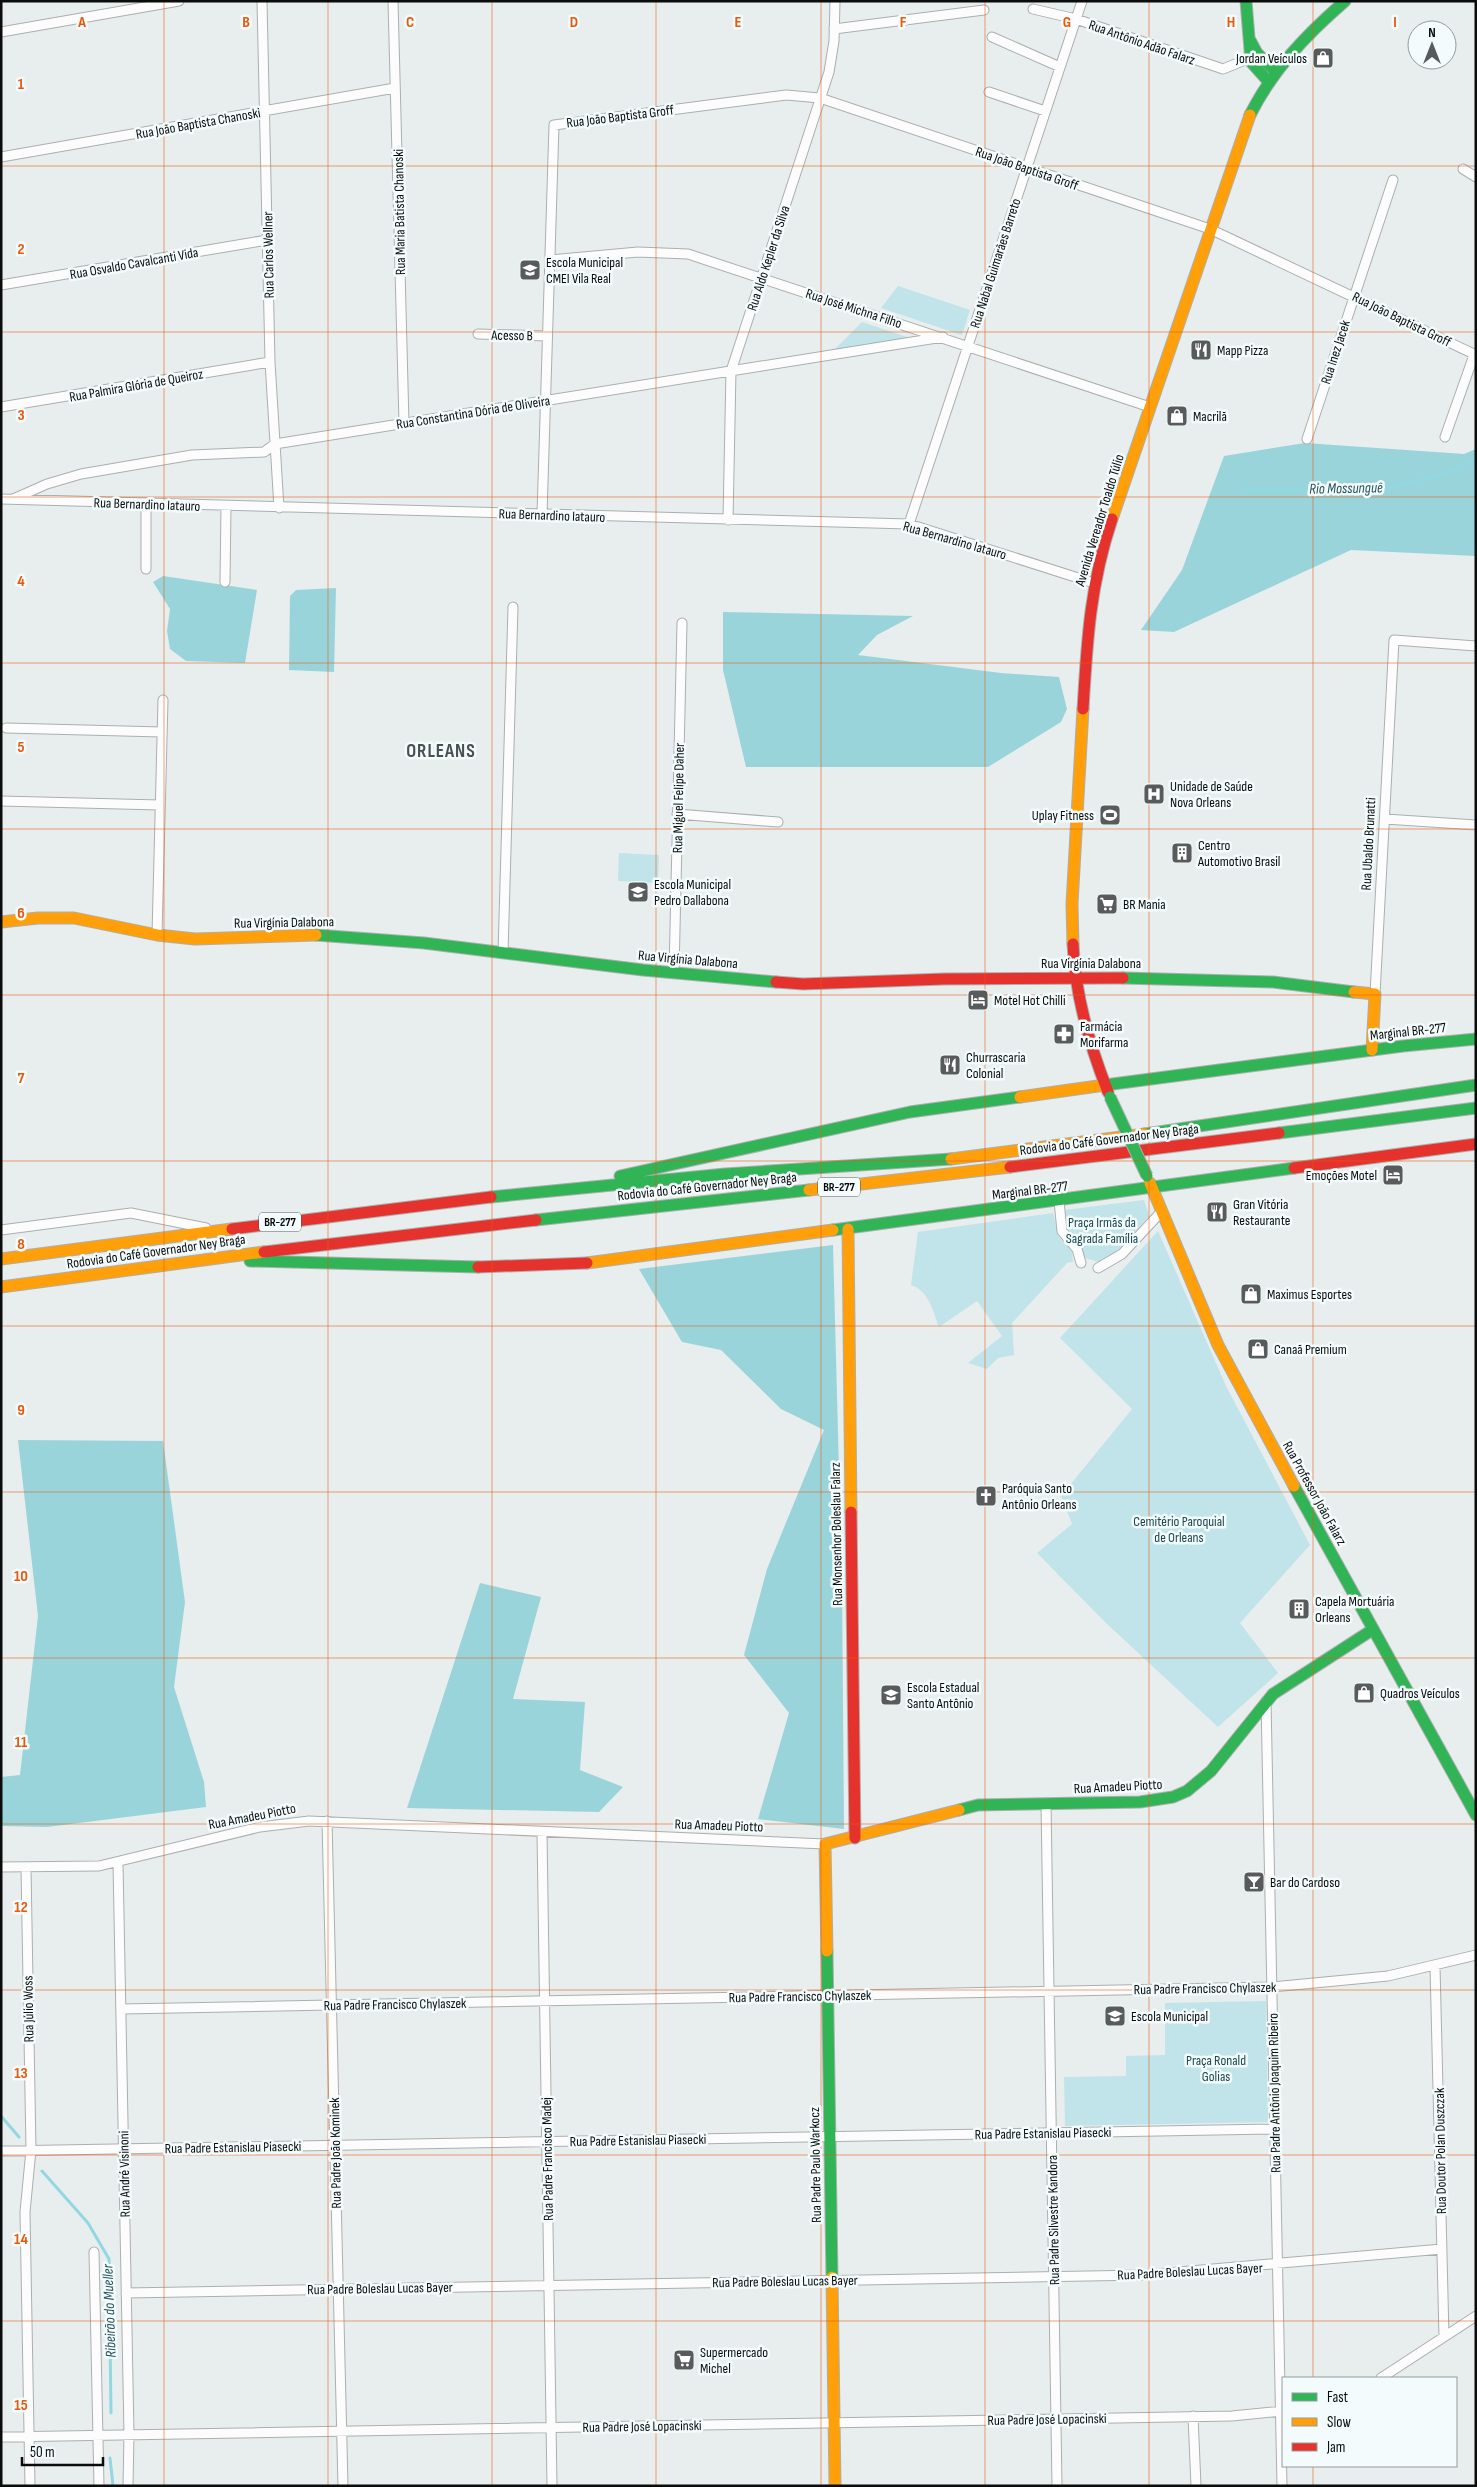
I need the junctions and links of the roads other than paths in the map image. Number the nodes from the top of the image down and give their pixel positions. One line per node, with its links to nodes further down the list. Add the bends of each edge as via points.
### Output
1 (178, 1): 12 (street)
2 (262, 1): 21 (street, Rua Carlos Wellner)
3 (393, 1): 18 (street, Rua Maria Batista Chanoski)
4 (834, 1): 11 (street, Rua Aldo Kepler da Silva)
5 (1082, 1): 10 (street, Rua Nabal Guimarães Barreto)
6 (1246, 1): 13 (main road)
7 (1345, 1): 17 (main road, Avenida Vereador Toaldo Túlio, via 1296,45)
8 (1030, 6): 10 (street, Rua Antônio Adão Falarz)
9 (984, 10): 11 (street)
10 (1076, 19): 15 (street, Rua Antônio Adão Falarz, via 1223,69); 16 (street, Rua Nabal Guimarães Barreto)
11 (834, 28): 20 (street, Rua Aldo Kepler da Silva, via 832,61)
12 (1, 32)
13 (1248, 36): 15 (main road); 17 (main road)
14 (992, 38): 16 (street)
15 (1250, 58): 17 (main road, via 1253,66)
16 (1060, 68): 22 (street, Rua Nabal Guimarães Barreto)
17 (1271, 76): 28 (main road, Avenida Vereador Toaldo Túlio, via 1247,121)
18 (396, 88): 21 (street, Rua João Baptista Chanoski); 44 (street, Rua Maria Batista Chanoski)
19 (989, 92): 22 (street)
20 (820, 98): 24 (street, Rua João Baptista Groff); 30 (street, Rua João Baptista Groff, via 786,95 554,125); 31 (street, Rua Aldo Kepler da Silva)
21 (264, 111): 23 (street, Rua João Baptista Chanoski); 29 (street, Rua Carlos Wellner)
22 (1046, 111): 24 (street, Rua Nabal Guimarães Barreto)
23 (1, 157)
24 (1027, 168): 28 (street, Rua João Baptista Groff); 37 (street, Rua Nabal Guimarães Barreto)
25 (1463, 169): 26 (street)
26 (1476, 178)
27 (1393, 180): 33 (street, Rua Inez Jacek)
28 (1210, 229): 33 (street, Rua João Baptista Groff); 43 (main road, Avenida Vereador Toaldo Túlio)
29 (267, 240): 32 (street, Rua Osvaldo Cavalcanti Vida); 39 (street, Rua Carlos Wellner)
30 (550, 260): 31 (street, Rua José Michna Filho, via 638,252 675,253 704,258); 35 (street)
31 (762, 277): 36 (street, Rua José Michna Filho); 40 (street, Rua Aldo Kepler da Silva)
32 (1, 285)
33 (1354, 296): 38 (street, Rua João Baptista Groff); 46 (street, Rua Inez Jacek)
34 (478, 334): 35 (street, Acesso B)
35 (547, 336): 41 (street)
36 (942, 337): 37 (street, Rua José Michna Filho); 40 (street, Rua Constantina Dória de Oliveira)
37 (968, 346): 43 (street, Rua José Michna Filho); 54 (street, Rua Nabal Guimarães Barreto)
38 (1475, 355): 45 (street)
39 (270, 362): 42 (street, Rua Palmira Glória de Queiroz); 47 (street, Rua Carlos Wellner)
40 (732, 371): 41 (street, Rua Constantina Dória de Oliveira); 53 (street, Rua Aldo Kepler da Silva)
41 (545, 400): 44 (street, Rua Constantina Dória de Oliveira); 52 (street)
42 (1, 407)
43 (1150, 407): 57 (main road, Avenida Vereador Toaldo Túlio)
44 (404, 423): 47 (street, Rua Constantina Dória de Oliveira)
45 (1445, 437)
46 (1306, 438)
47 (275, 444): 48 (street, Rua Constantina Dória de Oliveira, via 264,452 192,455 81,474); 51 (street, Rua Carlos Wellner)
48 (6, 500): 49 (street, Rua Bernardino Iatauro)
49 (146, 504): 50 (street, Rua Bernardino Iatauro); 55 (street)
50 (226, 506): 51 (street, Rua Bernardino Iatauro); 56 (street)
51 (279, 508): 52 (street, Rua Bernardino Iatauro)
52 (542, 515): 53 (street, Rua Bernardino Iatauro)
53 (728, 520): 54 (street, Rua Bernardino Iatauro)
54 (909, 524): 57 (street, Rua Bernardino Iatauro)
55 (146, 569)
56 (225, 582)
57 (1094, 582): 74 (main road, Avenida Vereador Toaldo Túlio, via 1088,624 1073,898 1072,944)
58 (513, 607): 72 (street)
59 (682, 623): 66 (street, Rua Miguel Felipe Daher)
60 (1476, 646): 67 (street, Rua Ubaldo Brunatti, via 1394,640)
61 (163, 700): 63 (street)
62 (6, 728): 63 (street)
63 (162, 732): 65 (street)
64 (1, 801): 65 (street)
65 (160, 805): 71 (street)
66 (677, 814): 68 (street); 73 (street, Rua Miguel Felipe Daher)
67 (1384, 820): 69 (street); 75 (street, Rua Ubaldo Brunatti)
68 (778, 822)
69 (1476, 825)
70 (1, 922): 71 (main road, Rua Virgínia Dalabona, via 74,918)
71 (157, 935): 72 (main road, Rua Virgínia Dalabona, via 195,939 328,935)
72 (503, 952): 73 (main road, Rua Virgínia Dalabona)
73 (674, 973): 74 (main road, Rua Virgínia Dalabona, via 814,984 944,978)
74 (1076, 978): 75 (main road, Rua Virgínia Dalabona, via 1274,982); 78 (main road, Avenida Vereador Toaldo Túlio, via 1086,1028)
75 (1375, 994): 77 (main road, Rua Ubaldo Brunatti)
76 (1476, 1039): 77 (main road, Marginal BR-277)
77 (1372, 1050): 78 (main road, Marginal BR-277)
78 (1105, 1084): 82 (main road, Avenida Vereador Toaldo Túlio, bridge); 84 (main road, Marginal BR-277, via 910,1112)
79 (1476, 1085): 84 (main road, Rodovia do Café Governador Ney Braga / BR-277, via 1256,1119 946,1160 747,1172)
80 (1476, 1108): 91 (main road, Rodovia do Café Governador Ney Braga / BR-277, via 943,1176)
81 (1476, 1144): 83 (main road, Marginal BR-277)
82 (1147, 1176): 83 (main road, Rua Professor João Falarz)
83 (1153, 1189): 85 (main road, Marginal BR-277); 86 (main road, Rua Professor João Falarz)
84 (559, 1190): 89 (main road, Rodovia do Café Governador Ney Braga / BR-277, via 395,1206)
85 (1059, 1201): 87 (main road, Marginal BR-277); 92 (street, via 1062,1231 1077,1249)
86 (1162, 1211): 93 (street, via 1122,1254); 95 (main road, Rua Professor João Falarz, via 1224,1357)
87 (848, 1229): 91 (main road, Marginal BR-277, via 587,1263 498,1267); 102 (main road, Rua Monsenhor Boleslau Falarz)
88 (1, 1230): 89 (street, via 131,1214)
89 (219, 1230): 90 (main road, Rodovia do Café Governador Ney Braga / BR-277)
90 (1, 1258)
91 (201, 1260): 94 (main road, Rodovia do Café Governador Ney Braga / BR-277)
92 (1082, 1263)
93 (1098, 1268)
94 (1, 1287)
95 (1372, 1630): 96 (main road, Rua Amadeu Piotto); 97 (main road, Rua Professor João Falarz)
96 (1266, 1701): 98 (main road, Rua Amadeu Piotto, via 1211,1772 1187,1791 1156,1801); 109 (street, Rua Padre Antônio Joaquim Ribeiro)
97 (1471, 1797): 99 (main road, Rua Professor João Falarz)
98 (1046, 1803): 102 (main road, Rua Amadeu Piotto, via 978,1805); 110 (street, Rua Padre Silvestre Kandora)
99 (1476, 1815)
100 (327, 1821): 101 (street, Rua Amadeu Piotto); 104 (street, Rua Amadeu Piotto, via 268,1825); 113 (street, Rua Padre João Kominek)
101 (542, 1833): 103 (street, Rua Amadeu Piotto); 112 (street, Rua Padre Francisco Madej)
102 (855, 1838): 103 (main road, Rua Amadeu Piotto)
103 (825, 1844): 111 (main road, Rua Padre Paulo Warkocz)
104 (118, 1863): 106 (street, Rua Amadeu Piotto, via 83,1868); 114 (street, Rua André Visinoni)
105 (1, 1867): 106 (street, Rua Amadeu Piotto)
106 (26, 1868): 121 (street, Rua Júlio Woss)
107 (1476, 1955): 108 (street, Rua Padre Francisco Chylaszek)
108 (1435, 1966): 109 (street, Rua Padre Francisco Chylaszek, via 1362,1980); 123 (street, Rua Doutor Polan Duszczak)
109 (1272, 1987): 110 (street, Rua Padre Francisco Chylaszek); 115 (street, Rua Padre Antônio Joaquim Ribeiro)
110 (1050, 1991): 111 (street, Rua Padre Francisco Chylaszek); 116 (street, Rua Padre Silvestre Kandora)
111 (827, 1996): 112 (street, Rua Padre Francisco Chylaszek); 117 (main road, Rua Padre Paulo Warkocz)
112 (544, 2001): 113 (street, Rua Padre Francisco Chylaszek); 118 (street, Rua Padre Francisco Madej)
113 (332, 2005): 114 (street, Rua Padre Francisco Chylaszek); 119 (street, Rua Padre João Kominek)
114 (121, 2009): 120 (street, Rua André Visinoni)
115 (1275, 2128): 116 (street, Rua Padre Estanislau Piasecki); 125 (street, Rua Padre Antônio Joaquim Ribeiro)
116 (1052, 2132): 117 (street, Rua Padre Estanislau Piasecki); 126 (street, Rua Padre Silvestre Kandora)
117 (830, 2136): 118 (street, Rua Padre Estanislau Piasecki); 127 (main road, Rua Padre Paulo Warkocz)
118 (546, 2141): 119 (street, Rua Padre Estanislau Piasecki); 128 (street, Rua Padre Francisco Madej)
119 (335, 2145): 120 (street, Rua Padre Estanislau Piasecki); 129 (street, Rua Padre João Kominek)
120 (124, 2149): 121 (street, Rua Padre Estanislau Piasecki); 130 (street, Rua André Visinoni)
121 (30, 2150): 122 (street, Rua Padre Estanislau Piasecki); 143 (street, Rua Júlio Woss, via 25,2204)
122 (1, 2151)
123 (1442, 2249): 125 (street, Rua Padre Boleslau Lucas Bayer); 132 (street, Rua Doutor Polan Duszczak)
124 (94, 2252): 141 (street)
125 (1278, 2265): 126 (street, Rua Padre Boleslau Lucas Bayer, via 1186,2273); 134 (street, Rua Padre Antônio Joaquim Ribeiro)
126 (1054, 2276): 127 (street, Rua Padre Boleslau Lucas Bayer); 136 (street, Rua Padre Silvestre Kandora)
127 (832, 2280): 128 (street, Rua Padre Boleslau Lucas Bayer); 137 (main road, Rua Padre Paulo Warkocz)
128 (548, 2286): 129 (street, Rua Padre Boleslau Lucas Bayer); 138 (street, Rua Padre Francisco Madej)
129 (338, 2289): 130 (street, Rua Padre Boleslau Lucas Bayer); 139 (street, Rua Padre João Kominek)
130 (126, 2293): 140 (street, Rua André Visinoni)
131 (1476, 2316): 132 (street)
132 (1444, 2337): 133 (street)
133 (1384, 2377)
134 (1282, 2412): 135 (street, Rua Padre José Lopacinski); 152 (street, Rua Padre Antônio Joaquim Ribeiro)
135 (1192, 2416): 136 (street, Rua Padre José Lopacinski); 151 (street)
136 (1056, 2419): 137 (street, Rua Padre José Lopacinski); 150 (street, Rua Padre Silvestre Kandora)
137 (834, 2422): 138 (street, Rua Padre José Lopacinski); 149 (main road, Rua Padre Paulo Warkocz)
138 (551, 2427): 139 (street, Rua Padre José Lopacinski); 148 (street, Rua Padre Francisco Madej)
139 (341, 2431): 140 (street, Rua Padre José Lopacinski); 147 (street, Rua Padre João Kominek)
140 (129, 2434): 141 (street, Rua Padre José Lopacinski); 146 (street, Rua André Visinoni)
141 (97, 2435): 143 (street, Rua Padre José Lopacinski); 145 (street)
142 (1, 2436): 143 (street, Rua Padre José Lopacinski)
143 (29, 2436): 144 (street, Rua Júlio Woss)
144 (30, 2486)
145 (99, 2486)
146 (128, 2486)
147 (343, 2486)
148 (552, 2486)
149 (835, 2486)
150 (1057, 2486)
151 (1196, 2486)
152 (1282, 2486)

